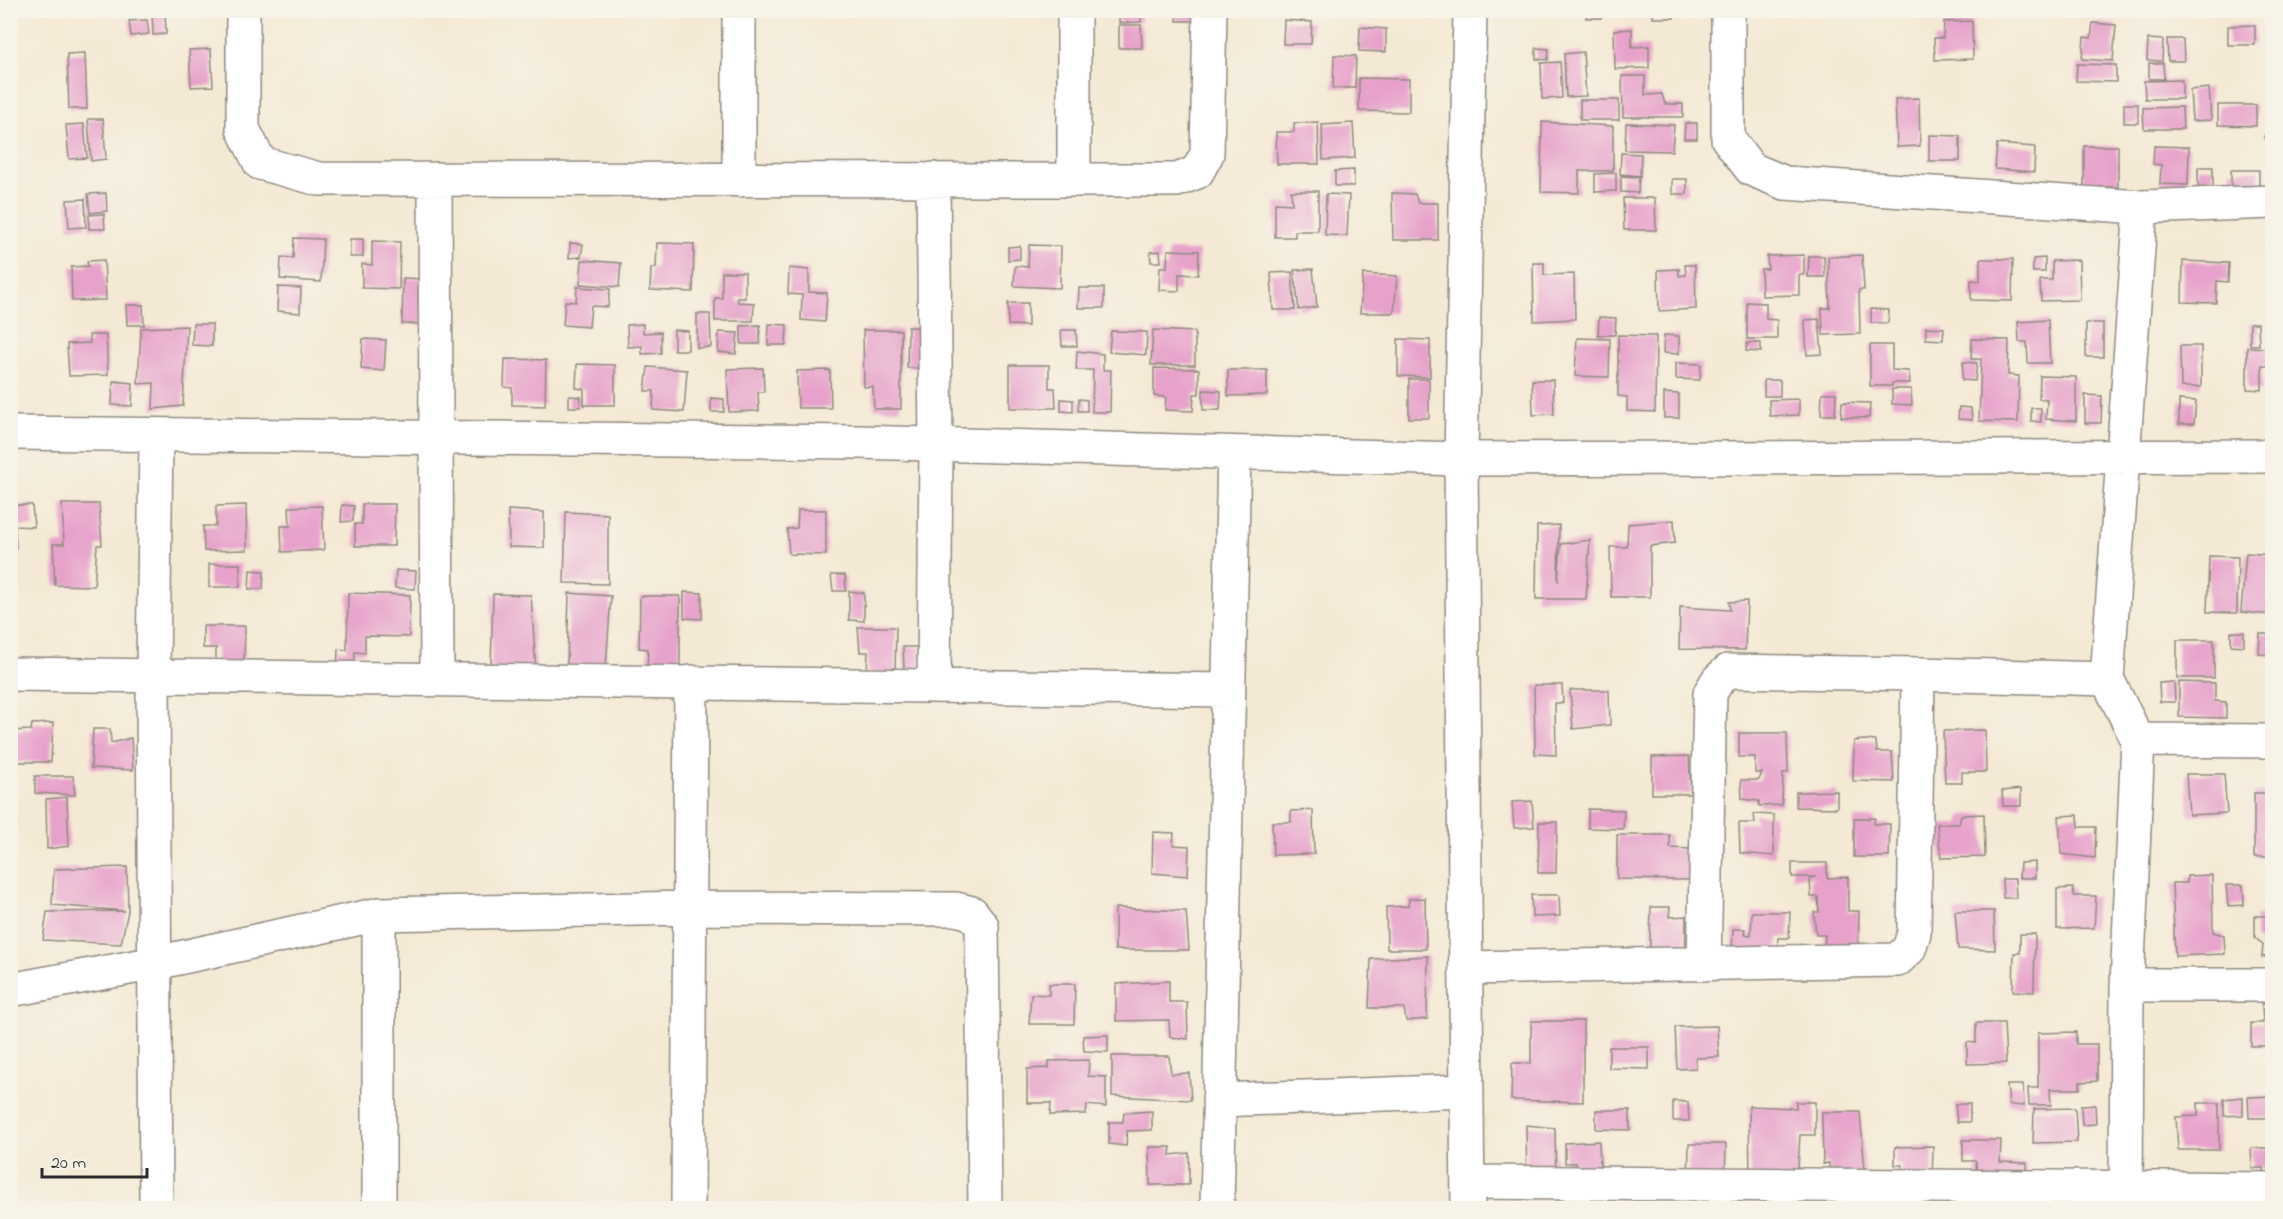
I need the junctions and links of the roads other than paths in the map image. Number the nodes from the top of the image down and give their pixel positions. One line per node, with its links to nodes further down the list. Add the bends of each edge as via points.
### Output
1 (243, 10): 7 (street, via 243,129 260,163 319,179)
2 (740, 10): 8 (street)
3 (1074, 10): 10 (street)
4 (1210, 10): 10 (street, via 1207,154 1197,172 1177,180)
5 (1470, 10): 20 (street)
6 (1728, 10): 12 (street, via 1728,139 1751,169 1785,183)
7 (435, 179): 8 (street); 15 (street)
8 (738, 180): 9 (street)
9 (933, 180): 10 (street); 16 (street)
10 (1074, 180)
11 (2272, 202): 12 (street)
12 (2140, 207): 18 (street)
13 (10, 433): 14 (street)
14 (156, 435): 15 (street); 23 (street)
15 (437, 439): 16 (street); 24 (street)
16 (936, 445): 17 (street); 27 (street)
17 (1234, 453): 20 (street); 28 (street)
18 (2122, 456): 19 (street); 20 (street); 25 (street)
19 (2272, 456)
20 (1461, 459): 35 (street)
21 (10, 674): 23 (street)
22 (1918, 674): 25 (street); 34 (street, via 1914,933 1909,949 1897,960); 34 (street, via 1728,672 1718,680 1710,693)
23 (153, 676): 24 (street); 33 (street)
24 (436, 680): 26 (street)
25 (2107, 680): 29 (street)
26 (691, 682): 27 (street); 31 (street)
27 (934, 686): 28 (street)
28 (1228, 690): 40 (street)
29 (2138, 740): 30 (street); 36 (street)
30 (2272, 741)
31 (689, 908): 32 (street); 46 (street); 47 (street, via 956,909 972,913 982,926)
32 (379, 914): 33 (street); 45 (street)
33 (156, 963): 38 (street); 44 (street)
34 (1704, 964): 35 (street)
35 (1466, 968): 39 (street)
36 (2127, 985): 37 (street); 43 (street)
37 (2272, 985)
38 (10, 990)
39 (1467, 1091): 40 (street); 42 (street)
40 (1219, 1100): 48 (street)
41 (2272, 1190): 43 (street)
42 (1468, 1195): 43 (street)
43 (2126, 1199)
44 (156, 1209)
45 (379, 1209)
46 (688, 1209)
47 (985, 1209)
48 (1217, 1209)

